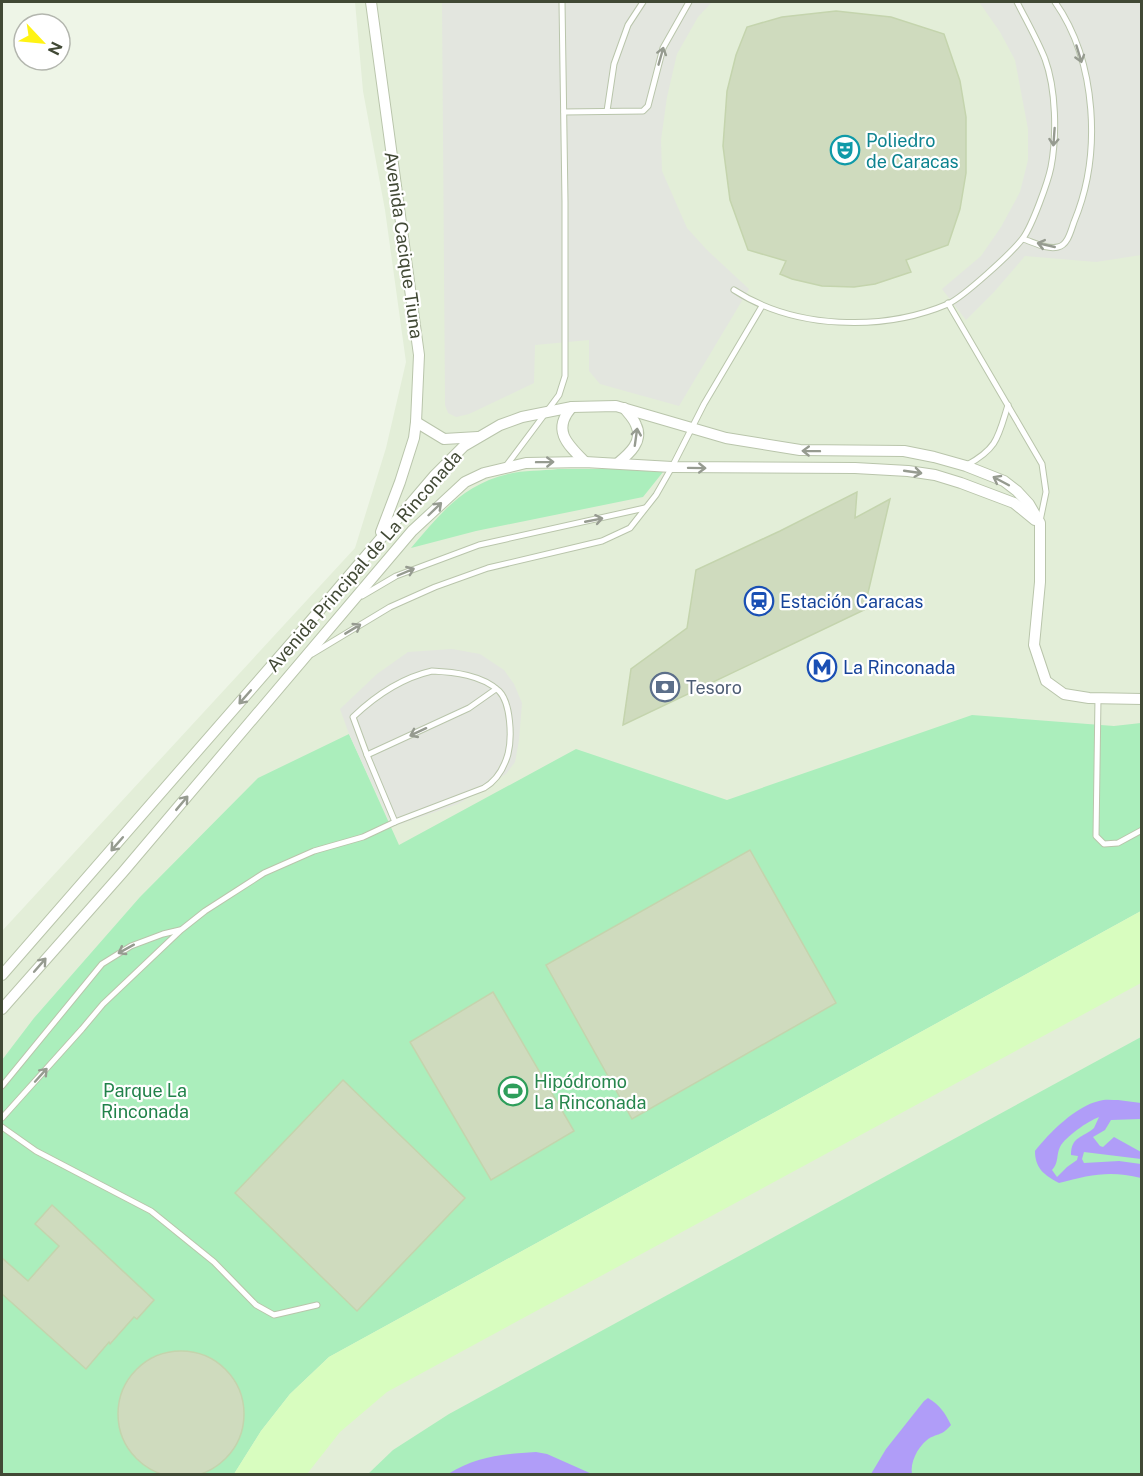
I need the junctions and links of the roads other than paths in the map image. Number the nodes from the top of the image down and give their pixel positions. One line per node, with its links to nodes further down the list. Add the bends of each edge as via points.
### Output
1 (371, 2): 17 (street, Avenida Cacique Tiuna, via 419,355)
2 (562, 2): 8 (lane)
3 (643, 2): 7 (lane, via 628,25 614,64)
4 (685, 2): 7 (lane, one-way to 4, via 637,112 648,106 663,48)
5 (1017, 2): 9 (lane, one-way to 9, via 1045,59 1055,128 1051,168)
6 (1055, 2): 9 (lane, one-way to 9, via 1079,52 1092,105 1089,177 1066,243 1051,248)
7 (608, 111): 8 (lane)
8 (564, 112): 16 (lane, via 565,376)
9 (1023, 238): 11 (lane)
10 (734, 290): 12 (lane)
11 (948, 303): 12 (lane, via 896,319 846,322 799,317); 13 (lane)
12 (762, 306): 18 (lane)
13 (1008, 405): 22 (lane, via 997,440 982,457); 26 (lane, via 1042,464 1046,492)
14 (572, 407): 15 (street, Avenida Principal de La Rinconada); 16 (street, Avenida Principal de La Rinconada); 20 (street, via 562,426 564,436)
15 (624, 408): 18 (street, Avenida Principal de La Rinconada); 21 (street, one-way to 15, via 630,454 638,435 637,425)
16 (548, 411): 19 (street, Avenida Principal de La Rinconada, via 500,425); 23 (lane)
17 (417, 422): 19 (street, via 444,439); 27 (street, Avenida Cacique Tiuna)
18 (693, 428): 22 (street, Avenida Principal de La Rinconada, one-way to 18, via 904,452 800,450 726,438); 24 (lane)
19 (480, 437): 27 (street, Avenida Principal de La Rinconada, via 464,446 435,475)
20 (585, 462): 21 (street, Avenida Principal de La Rinconada); 23 (street, Avenida Principal de La Rinconada, one-way to 20)
21 (618, 462): 24 (street, Avenida Principal de La Rinconada)
22 (966, 466): 26 (street, Avenida Principal de La Rinconada, one-way to 22, via 1017,491 1004,481)
23 (506, 467): 28 (street, Avenida Principal de La Rinconada, one-way to 23, via 412,531 451,493 484,473)
24 (672, 467): 25 (lane); 26 (street, Avenida Principal de La Rinconada, one-way to 26, via 917,472 1014,503)
25 (645, 508): 28 (lane, one-way to 25, via 396,576 478,545); 29 (lane, one-way to 25, via 390,607 488,568 602,541 630,528)
26 (1040, 523): 31 (street, via 1034,645 1039,662 1046,681 1064,694)
27 (378, 540): 37 (street, Avenida Principal de La Rinconada, one-way to 37)
28 (355, 600): 29 (street, Avenida Principal de La Rinconada)
29 (303, 660): 38 (street, Avenida Principal de La Rinconada, one-way to 29)
30 (496, 689): 33 (lane, one-way to 33, via 469,708); 33 (lane, via 446,671 421,674 394,686 353,717); 34 (lane, via 502,694 510,717 509,753 493,782)
31 (1098, 698): 32 (street); 35 (lane, via 1096,836 1104,844 1118,843)
32 (1142, 699)
33 (367, 755): 34 (lane)
34 (395, 822): 36 (lane, via 264,873)
35 (1142, 830)
36 (181, 930): 39 (lane, one-way to 39, via 131,946 102,964); 40 (lane, one-way to 36, via 103,1004)
37 (2, 975)
38 (2, 1009)
39 (2, 1086)
40 (2, 1118)
41 (2, 1127): 42 (lane, via 36,1151 151,1211 214,1262 256,1305 274,1315)
42 (317, 1305)

